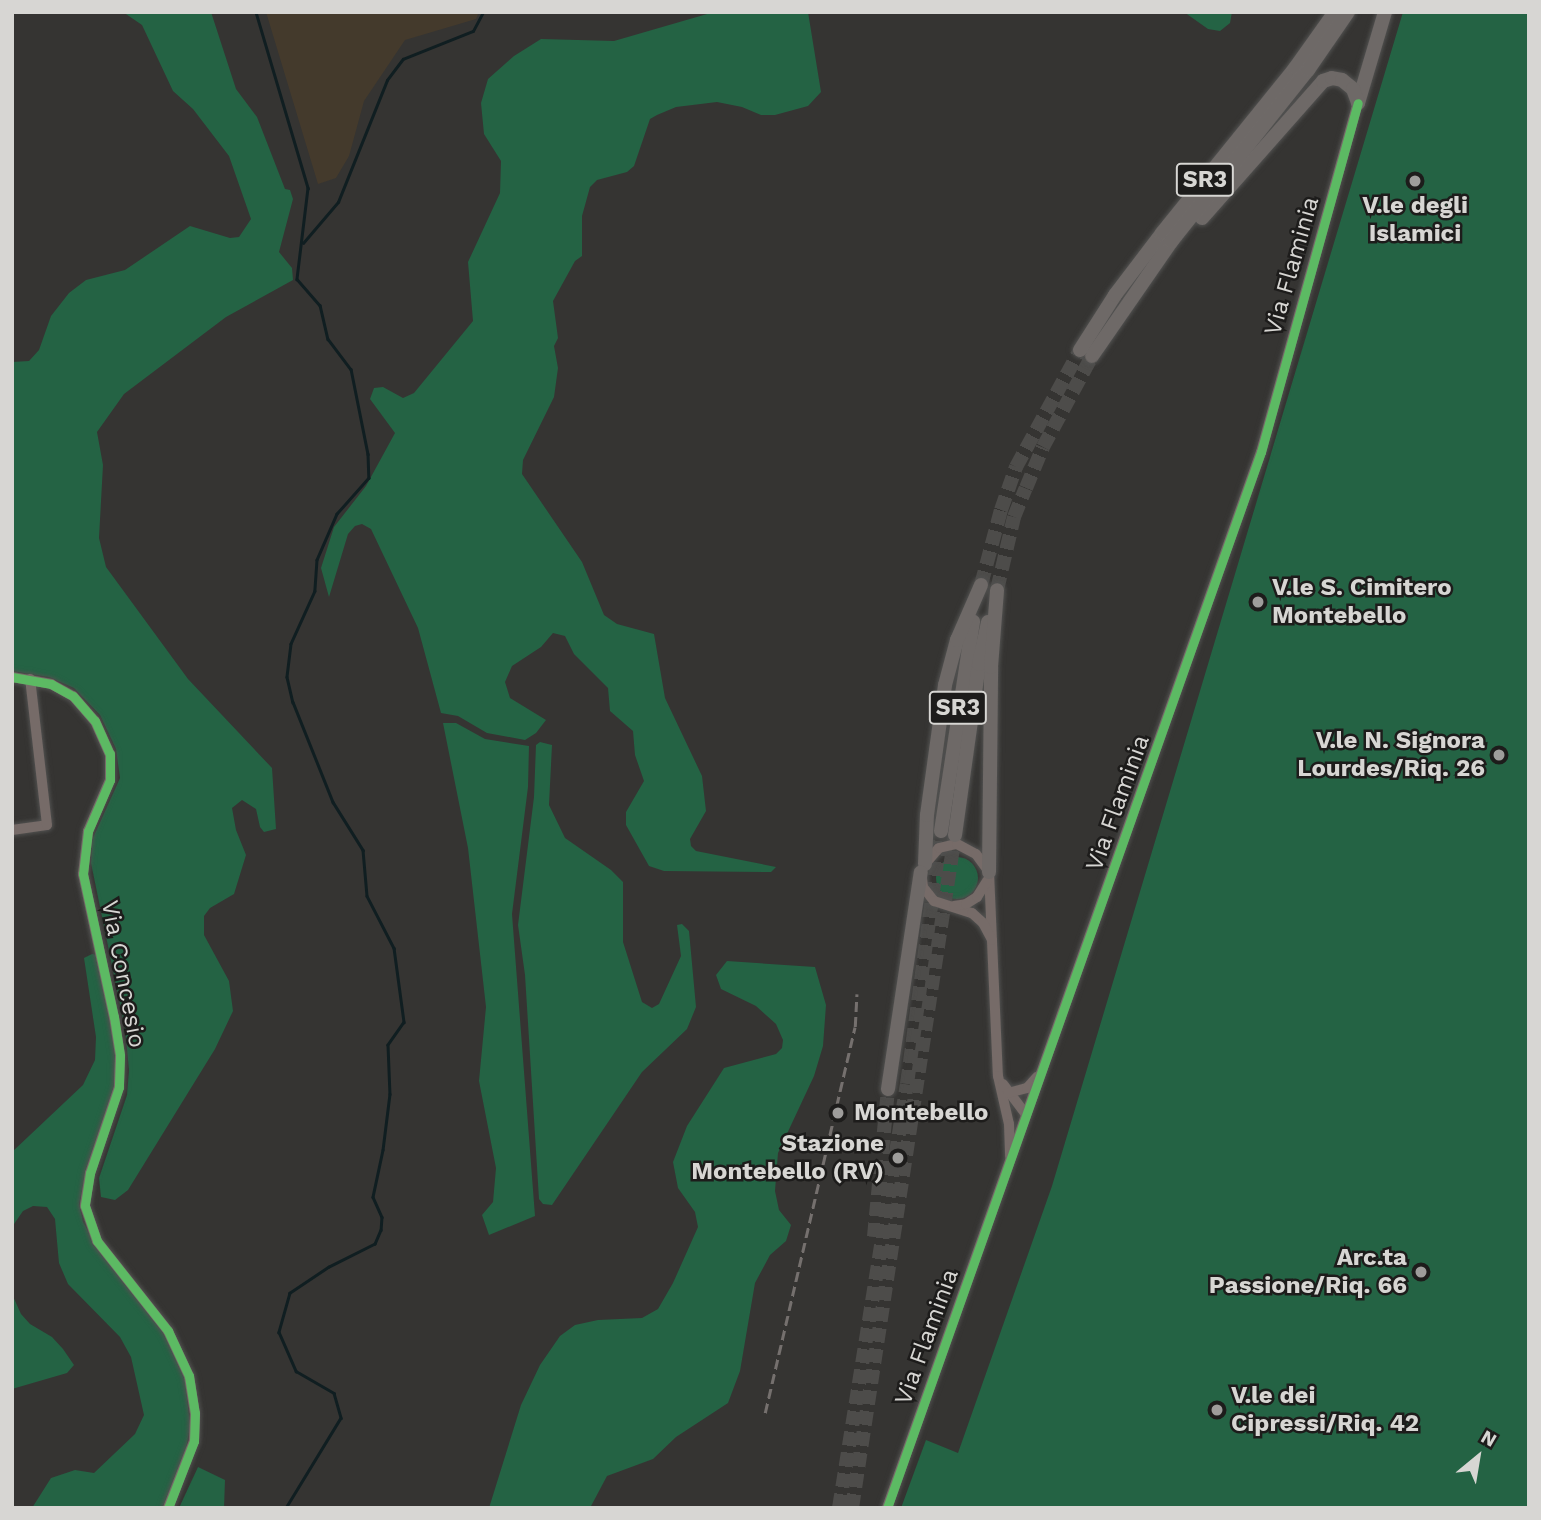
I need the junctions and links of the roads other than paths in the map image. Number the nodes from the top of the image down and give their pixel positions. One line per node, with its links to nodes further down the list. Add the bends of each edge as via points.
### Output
1 (1335, 12): 5 (highway, SR3, via 1115,295 1086,353)
2 (1348, 12): 5 (highway, SR3, via 1308,70)
3 (1385, 12): 4 (highway)
4 (1358, 103): 5 (highway, via 1353,89 1342,80 1323,81 1195,225); 13 (street, Via Flaminia, via 1261,452)
5 (1171, 242)
6 (12, 677): 7 (street, Via Concesio)
7 (30, 679): 8 (street, via 47,825); 18 (street, Via Concesio, via 59,686 78,701 99,727 110,754 110,780 88,831 83,874 114,1017 119,1087 90,1173 85,1206 97,1241 168,1331 189,1376 194,1441)
8 (12, 830)
9 (923, 868): 10 (street, via 939,848 957,844 976,854); 10 (highway, SR3, via 945,685 957,640 981,585 965,662 948,833 997,590 991,667); 11 (street, via 928,894 940,905); 14 (highway)
10 (989, 872): 11 (street, via 977,897); 12 (street)
11 (950, 906): 12 (street, via 977,918)
12 (992, 940): 15 (street, via 998,1076)
13 (1041, 1071): 15 (street, via 1027,1088); 16 (street, Via Flaminia)
14 (888, 1089)
15 (1006, 1098): 16 (street); 17 (street)
16 (1025, 1119): 17 (street, Via Flaminia)
17 (1010, 1160): 19 (street, Via Flaminia)
18 (168, 1508)
19 (887, 1508)

